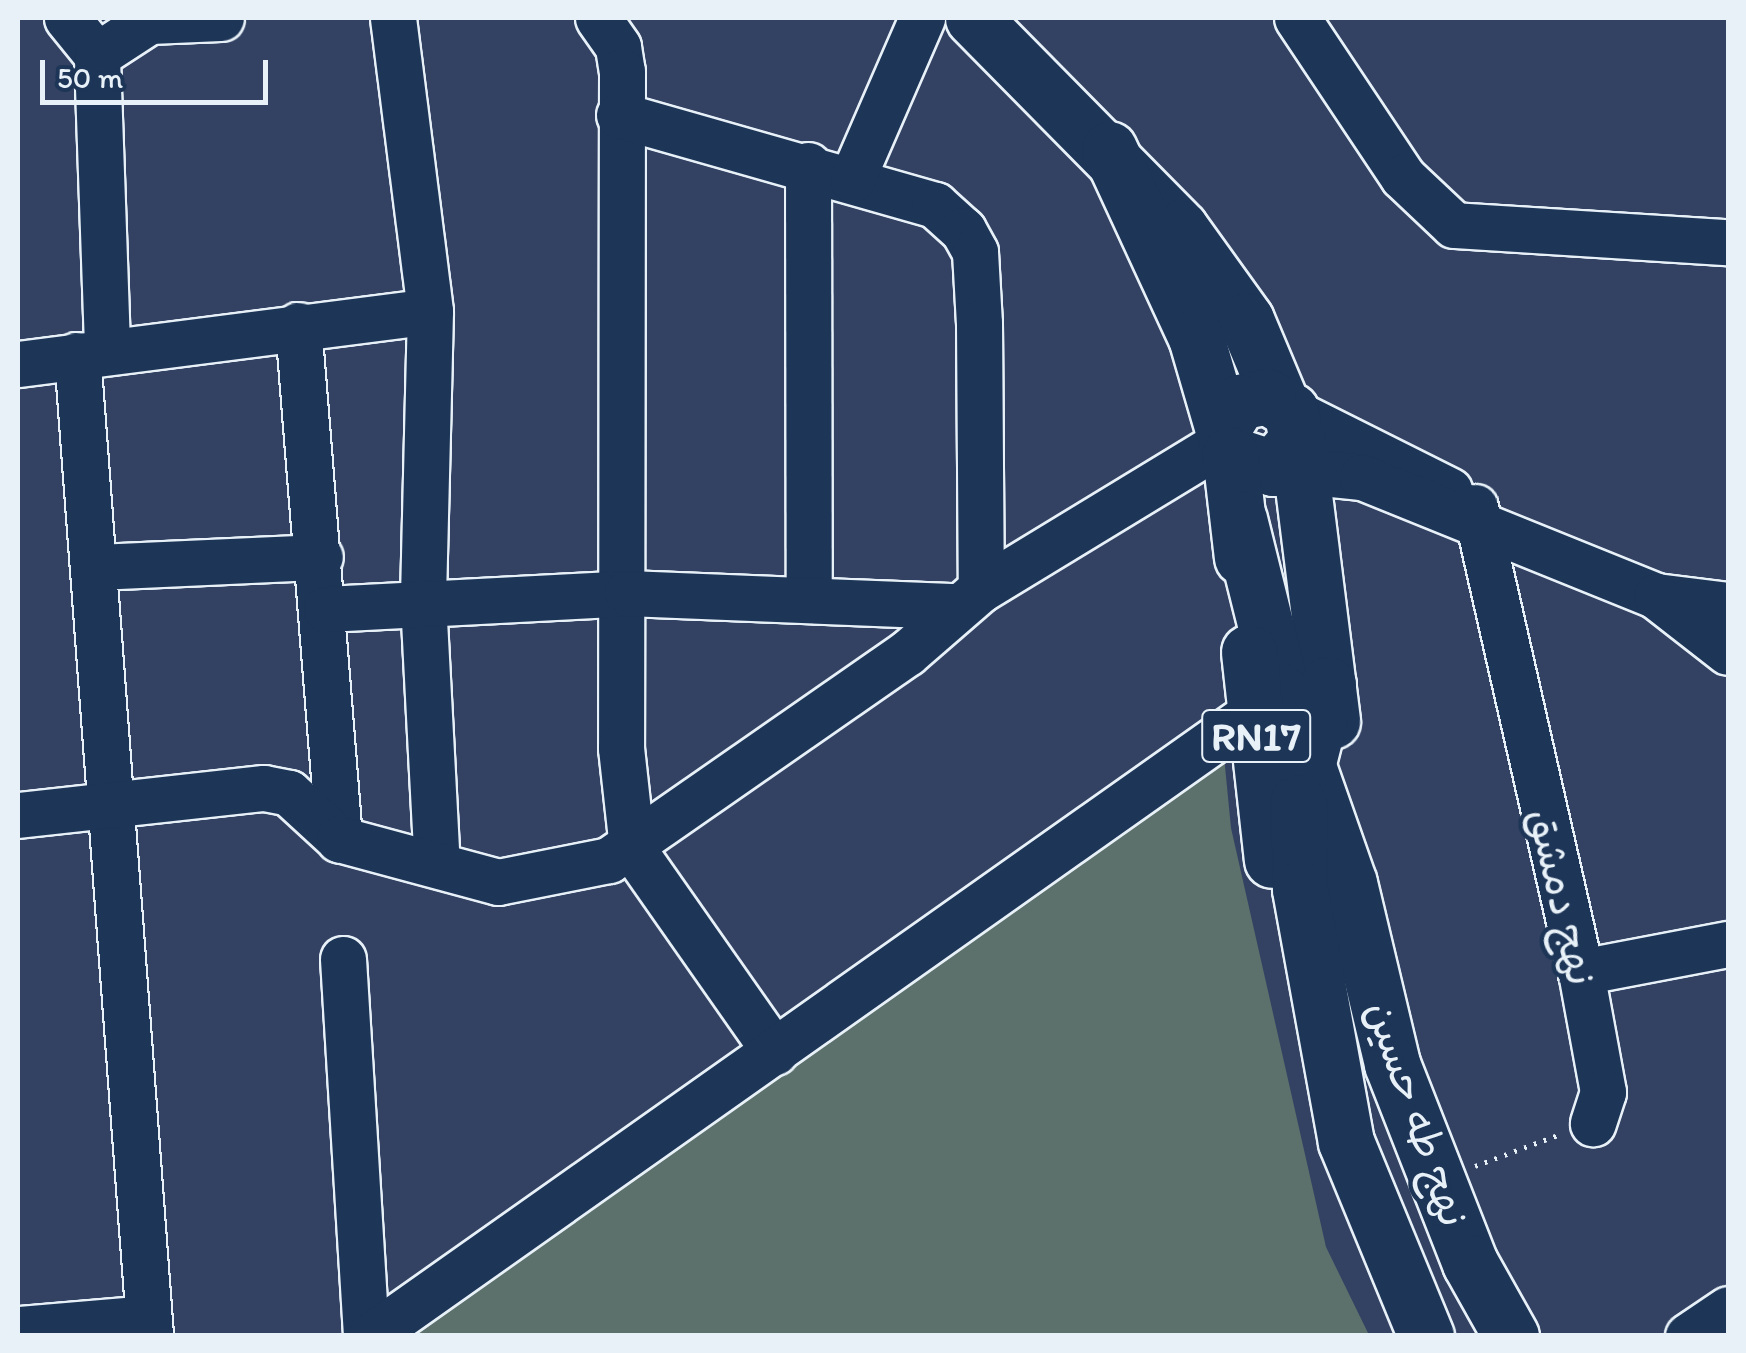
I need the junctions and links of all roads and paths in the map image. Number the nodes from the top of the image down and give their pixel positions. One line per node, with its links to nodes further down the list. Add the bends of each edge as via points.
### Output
1 (67, 18): 9 (street)
2 (221, 18): 8 (street)
3 (392, 18): 14 (street)
4 (598, 18): 10 (street, via 618,47)
5 (922, 18): 12 (street)
6 (974, 18): 18 (main road, RN17, via 1110,149 1174,282)
7 (1296, 18): 13 (street, via 1404,177 1454,225)
8 (147, 19): 9 (street)
9 (97, 55): 16 (street)
10 (619, 115): 11 (street); 22 (street)
11 (808, 165): 12 (street); 25 (street)
12 (852, 179): 24 (street, via 935,205 975,252)
13 (1728, 242)
14 (430, 311): 15 (street); 26 (street)
15 (298, 325): 16 (street); 20 (street)
16 (92, 350): 17 (street); 21 (street)
17 (18, 364)
18 (1264, 438): 19 (street, via 1378,448); 24 (street); 30 (main road, RN17); 30 (main road, RN17, via 1239,519)
19 (1484, 520): 23 (street); 40 (street, نهج دمشق)
20 (320, 556): 21 (street); 28 (street)
21 (97, 567): 32 (street)
22 (627, 593): 25 (street); 26 (street); 35 (street, via 622,748)
23 (1656, 596): 27 (street); 29 (street)
24 (969, 598): 25 (street); 35 (street, via 907,653)
25 (809, 600)
26 (423, 601): 28 (street); 36 (street)
27 (1728, 605)
28 (326, 608): 34 (street)
29 (1728, 652)
30 (1288, 696): 31 (main road, RN17); 37 (main road); 41 (main road, RN17, via 1273,868); 42 (street)
31 (1308, 756): 37 (main road); 41 (main road, RN17, via 1295,842)
32 (114, 803): 33 (street); 34 (street, via 264,788 290,793); 46 (street)
33 (18, 815)
34 (339, 838): 36 (street)
35 (632, 848): 36 (street, via 556,875 498,882); 42 (street)
36 (436, 864)
37 (1349, 883): 44 (main road, نهج طه حسين, via 1392,1064)
38 (1728, 944): 40 (street)
39 (343, 959): 48 (street)
40 (1581, 972): 43 (street, نهج دمشق, via 1603,1092)
41 (1318, 1010): 49 (main road, RN17, via 1346,1142)
42 (775, 1052): 48 (street)
43 (1593, 1123): 44 (path)
44 (1434, 1180): 50 (main road, نهج طه حسين)
45 (1728, 1309): 51 (street)
46 (149, 1326): 47 (street)
47 (18, 1329)
48 (368, 1336)
49 (1426, 1336)
50 (1512, 1336)
51 (1688, 1336)

